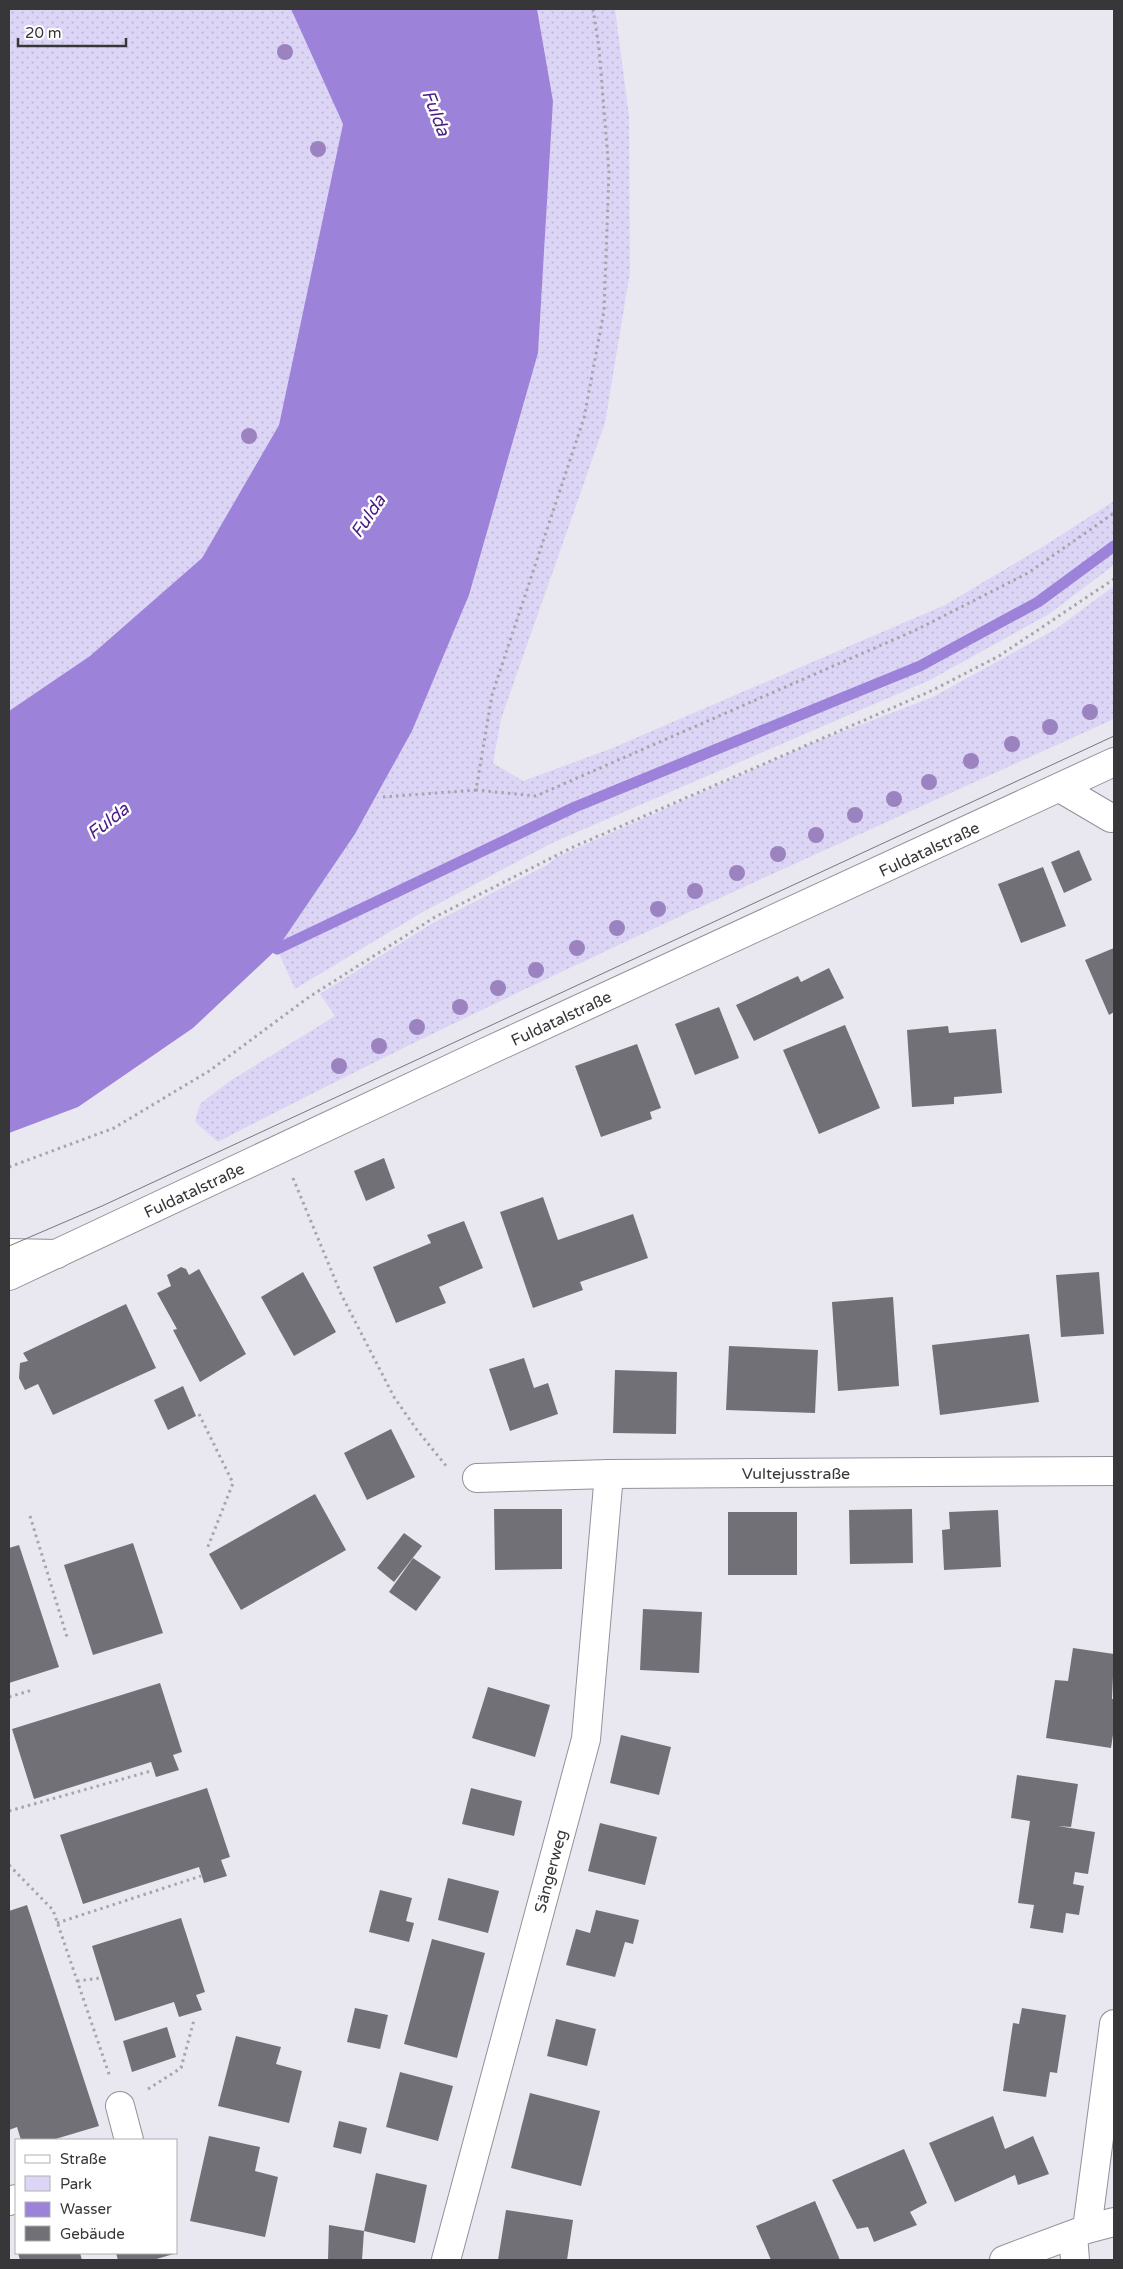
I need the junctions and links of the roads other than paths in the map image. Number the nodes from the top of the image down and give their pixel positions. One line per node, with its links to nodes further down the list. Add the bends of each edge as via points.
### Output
1 (1114, 762): 2 (street, Fuldatalstraße)
2 (1060, 788): 3 (street); 5 (street, Fuldatalstraße)
3 (1114, 817)
4 (9, 1253): 5 (street)
5 (57, 1254): 6 (street, Fuldatalstraße)
6 (9, 1276)
7 (1114, 1471): 8 (street, Vultejusstraße)
8 (609, 1474): 9 (street, Vultejusstraße); 15 (street, Sängerweg, via 586,1739)
9 (477, 1478)
10 (1114, 2024): 14 (street)
11 (120, 2106): 12 (street)
12 (130, 2139)
13 (1114, 2222): 14 (street)
14 (1078, 2241): 16 (street)
15 (446, 2260)
16 (1004, 2260)

